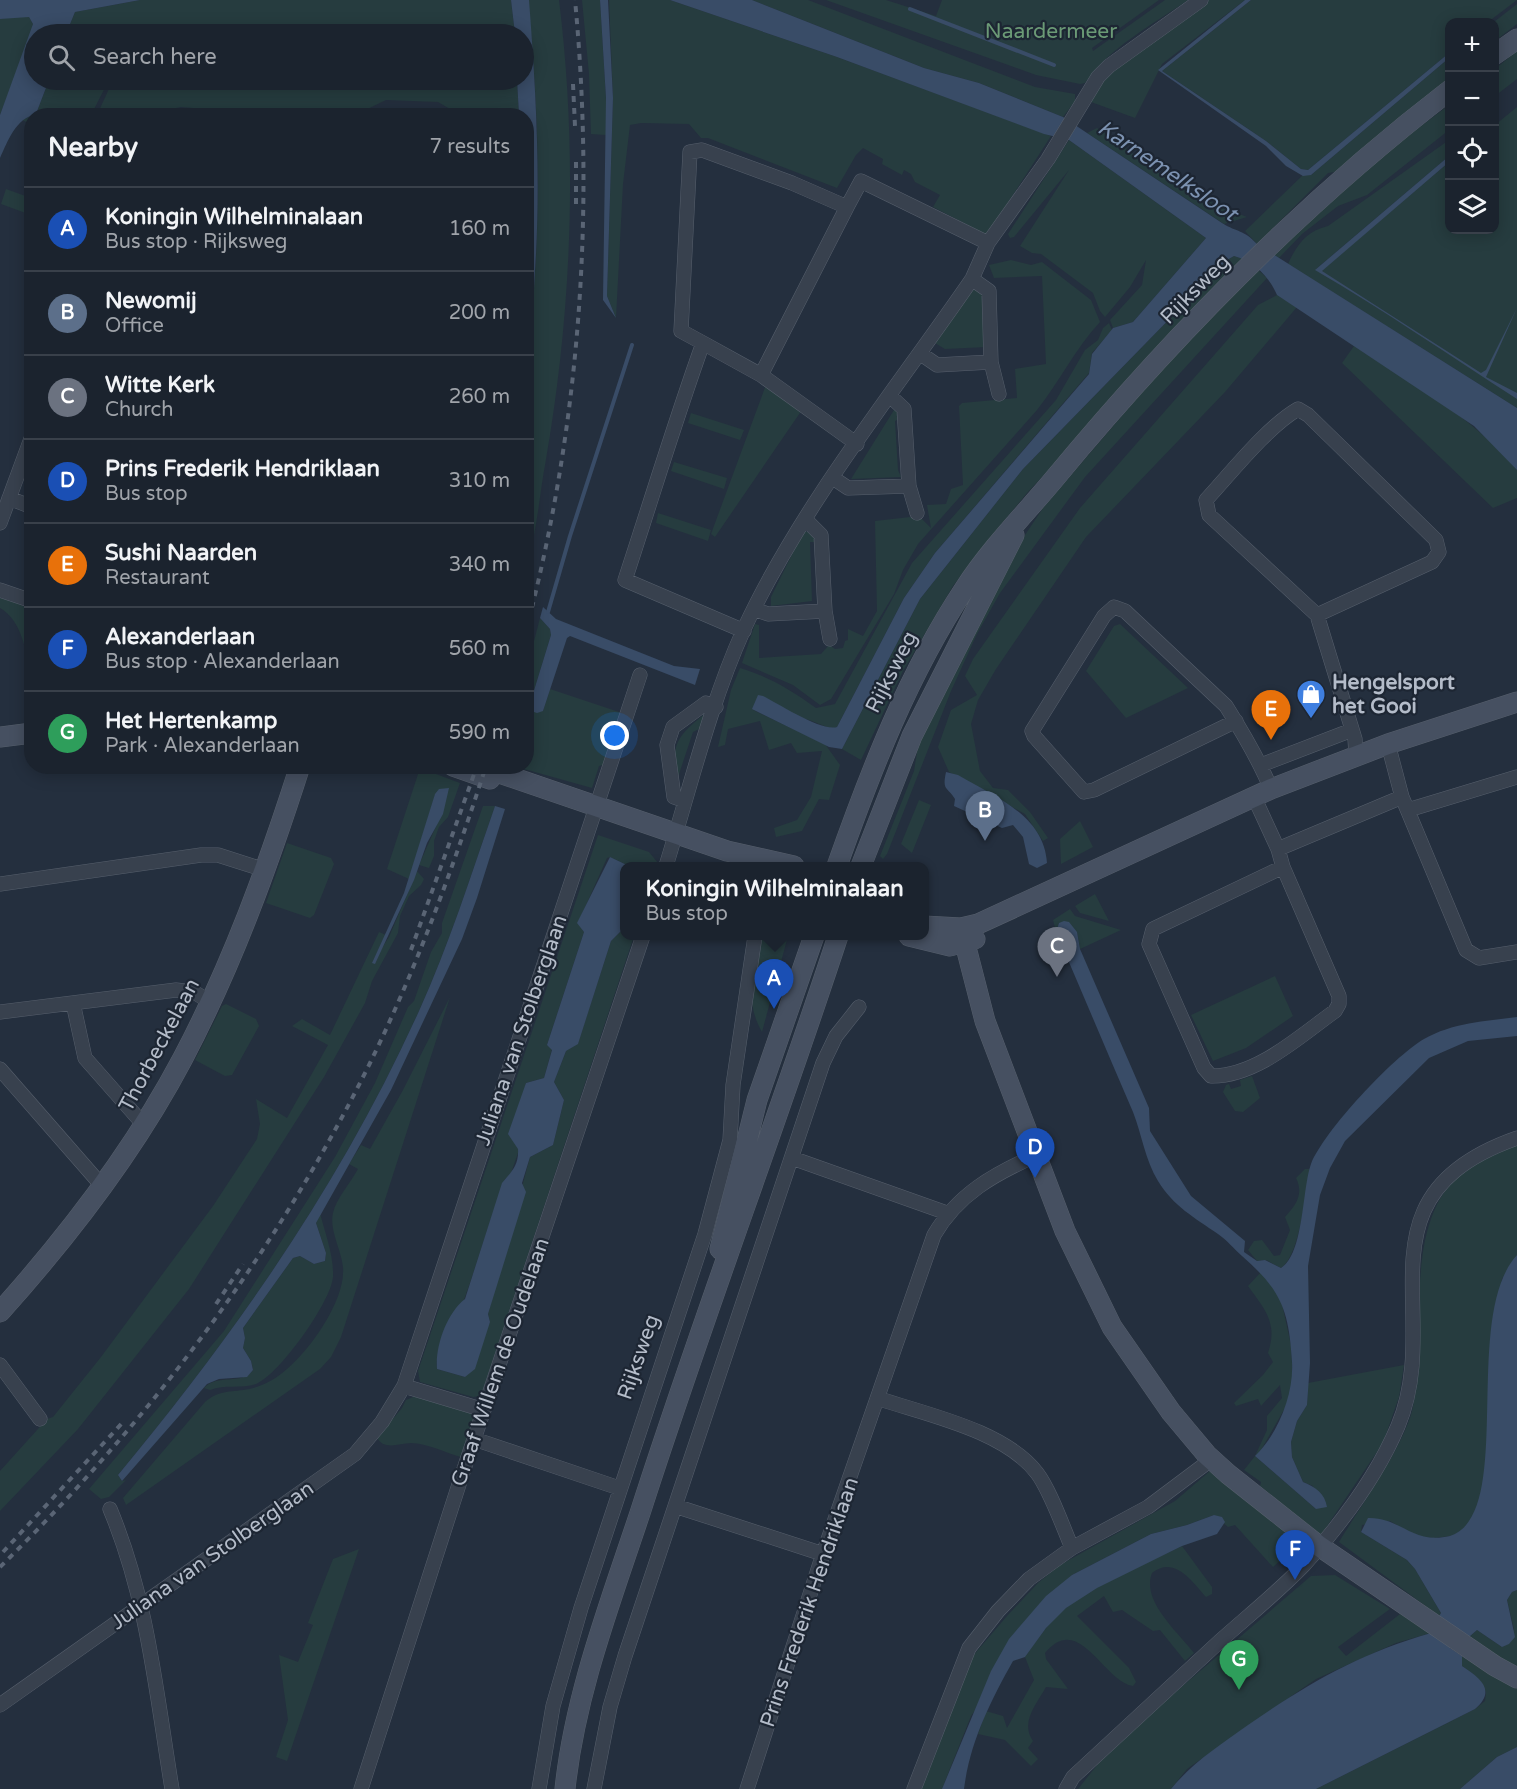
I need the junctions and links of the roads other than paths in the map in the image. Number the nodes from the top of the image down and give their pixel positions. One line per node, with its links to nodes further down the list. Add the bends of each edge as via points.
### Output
1 (1201, 0): 6 (street, via 1098,76)
2 (1517, 39): 3 (main road)
3 (1499, 52)
4 (1445, 93): 22 (main road, Rijksweg, via 1383,142 1249,268 1122,398)
5 (847, 207): 6 (street, via 861,181); 8 (street, via 702,150 690,152 681,331); 11 (street)
6 (988, 243): 7 (street)
7 (972, 279): 9 (street); 10 (street, via 988,291)
8 (703, 343): 11 (street); 29 (street, via 625,580)
9 (921, 354): 10 (street, via 937,365); 13 (street)
10 (991, 362): 12 (street)
11 (761, 375): 14 (street)
12 (999, 394)
13 (890, 396): 14 (street); 17 (street, via 904,409)
14 (857, 444): 16 (street)
15 (24, 458): 18 (street)
16 (833, 478): 17 (street, via 848,488); 21 (street)
17 (909, 486): 20 (street)
18 (9, 498): 19 (street); 23 (street)
19 (24, 504)
20 (917, 513)
21 (805, 519): 26 (street); 27 (street, via 821,535)
22 (1022, 519): 54 (main road, Rijksweg, via 994,547 965,588 919,667 884,740); 55 (main road, Rijksweg, via 912,736)
23 (0, 523)
24 (0, 590): 25 (street)
25 (24, 598)
26 (754, 609): 27 (street, via 768,614); 29 (street)
27 (825, 611): 30 (street)
28 (1317, 615): 28 (street, via 1209,515 1205,506 1206,500 1287,415 1298,409 1436,540 1439,552 1432,562); 35 (street)
29 (744, 631): 33 (street)
30 (830, 639)
31 (640, 675): 48 (street, Juliana van Stolberglaan)
32 (1517, 702): 38 (main road)
33 (716, 707): 46 (street); 46 (street, via 706,703 673,728 667,745 674,797)
34 (1236, 721): 34 (street, via 1226,706 1125,611 1114,607 1104,616 1032,731 1084,792); 40 (street)
35 (1352, 730): 39 (street); 40 (street)
36 (24, 734): 37 (main road)
37 (0, 737)
38 (1388, 744): 39 (main road); 47 (street)
39 (1356, 755): 45 (main road)
40 (1261, 765): 45 (street)
41 (297, 774): 57 (main road, Thorbeckelaan)
42 (479, 774): 48 (main road)
43 (500, 774): 48 (main road)
44 (1517, 777): 47 (street)
45 (1262, 793): 50 (street); 61 (main road)
46 (685, 801): 49 (street)
47 (1405, 803): 50 (street, via 1335,825); 67 (street, via 1466,950 1479,958)
48 (594, 810): 49 (main road); 82 (street, Juliana van Stolberglaan)
49 (674, 839): 51 (street); 52 (main road); 53 (main road)
50 (1278, 849): 56 (street)
51 (667, 862)
52 (722, 862)
53 (773, 862)
54 (839, 862)
55 (863, 862)
56 (1283, 867): 56 (street, via 1340,1004 1266,1061 1211,1076 1149,944 1153,929)
57 (265, 870): 58 (street, via 218,855 201,855); 68 (main road, Thorbeckelaan)
58 (0, 884)
59 (929, 919): 61 (main road)
60 (929, 927): 61 (main road)
61 (959, 933): 66 (main road, via 950,946); 75 (main road, via 985,1021)
62 (642, 940): 84 (street, Graaf Willem de Oudelaan)
63 (754, 940): 88 (street, Rijksweg, via 733,1085 730,1140 705,1234)
64 (813, 940): 79 (main road, via 754,1110)
65 (837, 940): 79 (main road, via 746,1210)
66 (925, 940)
67 (1517, 952)
68 (210, 1002): 69 (street, via 194,992 176,990); 73 (main road, Thorbeckelaan)
69 (73, 1004): 71 (street); 73 (street, via 85,1058)
70 (859, 1007): 76 (street, via 828,1049)
71 (0, 1012)
72 (0, 1069): 77 (street)
73 (144, 1125): 77 (main road, Thorbeckelaan)
74 (1517, 1138): 91 (street, via 1458,1167 1428,1206 1414,1242 1410,1274 1412,1366 1398,1425 1355,1500)
75 (1037, 1155): 78 (street, Prins Frederik Hendriklaan, via 978,1184); 87 (main road, via 1065,1231 1112,1327 1171,1412)
76 (792, 1158): 78 (street); 89 (street)
77 (103, 1187): 80 (main road, Thorbeckelaan)
78 (947, 1214): 83 (street, Prins Frederik Hendriklaan, via 934,1235)
79 (707, 1307): 101 (main road, via 582,1693)
80 (0, 1312)
81 (0, 1365): 85 (street)
82 (404, 1386): 84 (street); 94 (street, Juliana van Stolberglaan, via 382,1422 355,1454)
83 (879, 1399): 92 (street, via 992,1438 1015,1453 1037,1473); 93 (street, Prins Frederik Hendriklaan)
84 (484, 1410): 86 (street, Graaf Willem de Oudelaan)
85 (40, 1419)
86 (474, 1439): 88 (street); 99 (street, Graaf Willem de Oudelaan)
87 (1212, 1459): 91 (main road); 92 (street, via 1148,1507)
88 (619, 1488): 100 (street, Rijksweg, via 553,1706)
89 (675, 1506): 93 (street); 102 (street, via 610,1707)
90 (110, 1509): 94 (street)
91 (1319, 1546): 95 (main road); 104 (street, via 1074,1777)
92 (1072, 1548): 103 (street, via 1029,1579 969,1648)
93 (824, 1554): 97 (street, Prins Frederik Hendriklaan)
94 (143, 1604): 96 (street, Juliana van Stolberglaan); 98 (street)
95 (1517, 1678)
96 (0, 1705)
97 (751, 1788)
98 (172, 1789)
99 (361, 1789)
100 (539, 1789)
101 (565, 1789)
102 (594, 1789)
103 (914, 1789)
104 (1066, 1789)

